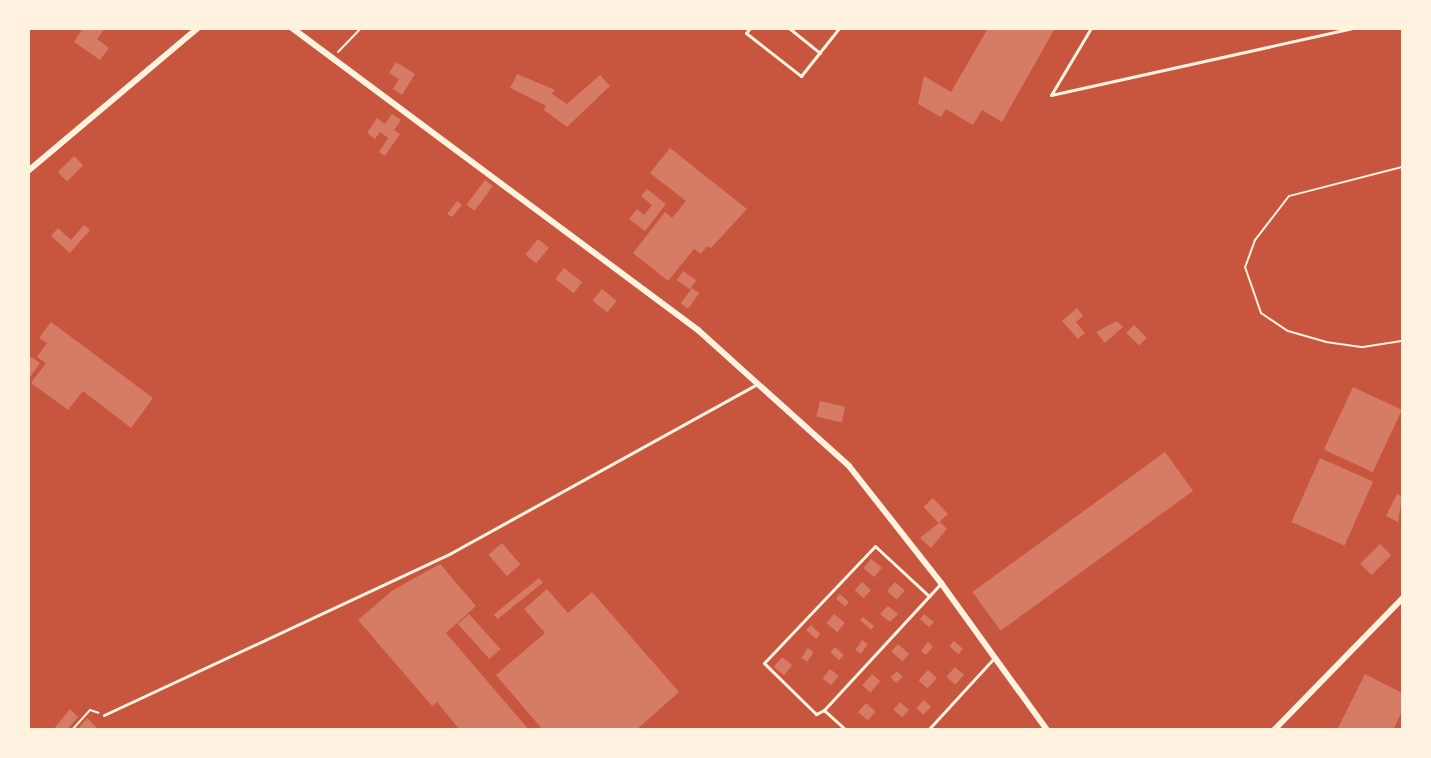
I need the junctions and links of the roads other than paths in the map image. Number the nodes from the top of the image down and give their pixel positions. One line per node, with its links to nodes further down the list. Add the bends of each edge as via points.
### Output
1 (198, 28): 9 (street)
2 (292, 28): 10 (street, via 539,209 698,330)
3 (750, 28): 8 (lane, via 746,33 801,76)
4 (789, 28): 8 (lane)
5 (1090, 28): 6 (lane, via 1052,95)
6 (1352, 28)
7 (838, 29): 8 (lane)
8 (820, 53)
9 (28, 171)
10 (759, 383): 11 (street, via 849,466); 16 (lane, via 452,553)
11 (941, 583): 12 (lane); 14 (street)
12 (929, 596): 15 (lane); 15 (lane, via 875,546 764,663 816,714)
13 (1402, 599): 20 (street)
14 (995, 657): 18 (lane); 19 (street)
15 (824, 710): 17 (lane)
16 (104, 715)
17 (846, 729)
18 (928, 729)
19 (1047, 729)
20 (1274, 729)

